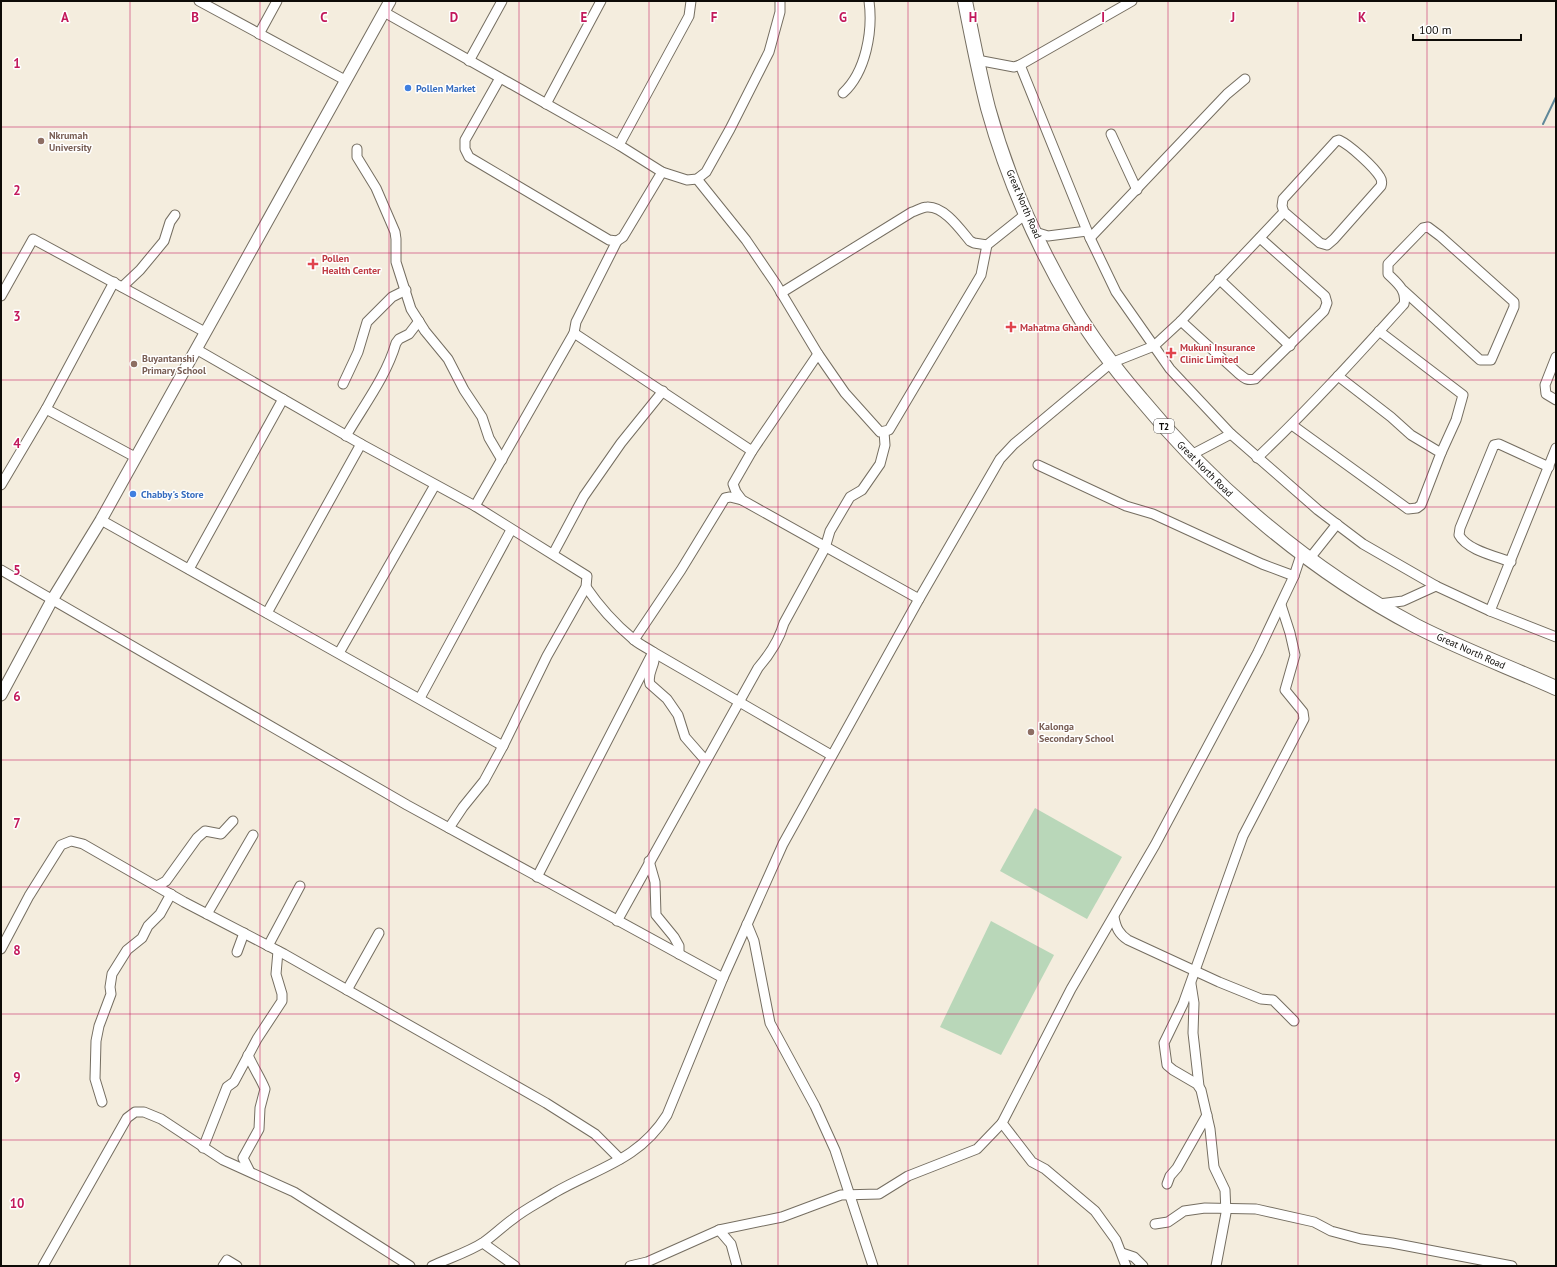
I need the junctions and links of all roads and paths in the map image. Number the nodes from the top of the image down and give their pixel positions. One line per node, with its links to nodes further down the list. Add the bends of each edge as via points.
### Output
1 (199, 1): 12 (street)
2 (277, 1): 12 (street)
3 (390, 1): 11 (street)
4 (502, 1): 14 (street)
5 (602, 1): 20 (street)
6 (691, 1): 22 (street, via 688,16)
7 (780, 1): 25 (street, via 780,12 769,52 706,172)
8 (869, 1): 19 (street, via 869,34 864,55 852,85)
9 (965, 1): 13 (highway, Great North Road / T2)
10 (1132, 1): 15 (street)
11 (384, 12): 14 (street); 17 (street)
12 (259, 34): 17 (street)
13 (976, 60): 15 (street, via 1014,67); 28 (highway, Great North Road / T2, via 1001,148)
14 (469, 61): 16 (street)
15 (1020, 65): 31 (street)
16 (500, 78): 20 (street); 33 (street, via 465,140 465,149 469,157 609,240)
17 (346, 80): 45 (street)
18 (1244, 80): 26 (street, via 1227,94)
19 (843, 93)
20 (546, 104): 22 (street)
21 (1111, 134): 26 (street)
22 (619, 145): 24 (street)
23 (357, 149): 38 (street, via 357,157 376,188 395,232 396,262)
24 (662, 172): 25 (street, via 687,180); 33 (street, via 623,237)
25 (697, 179): 40 (street, via 746,240)
26 (1137, 190): 31 (street)
27 (1284, 212): 27 (street, via 1320,243 1327,245 1382,186 1382,181 1347,144 1339,140 1313,164 1283,199); 32 (street)
28 (1026, 213): 30 (highway, Great North Road / T2); 34 (street)
29 (175, 215): 37 (street, via 164,241)
30 (1036, 232): 31 (street, via 1048,236); 52 (highway, Great North Road / T2, via 1073,307)
31 (1088, 234): 47 (street, via 1116,292)
32 (1260, 238): 35 (street); 48 (street, via 1325,296 1327,303 1324,310)
33 (617, 241): 46 (street, via 576,322)
34 (987, 245): 40 (street, via 970,240 945,214 927,207 912,212); 60 (street, via 981,275 888,430)
35 (1219, 279): 42 (street); 48 (street)
36 (114, 282): 37 (street); 41 (street, via 33,239); 58 (street)
37 (122, 287): 45 (street)
38 (406, 290): 43 (street, via 411,309); 54 (street, via 392,297 367,322 358,352)
39 (1403, 290): 39 (street, via 1388,274 1388,264 1423,228 1428,227 1514,302 1491,360 1480,360); 44 (street, via 1406,297 1404,304)
40 (782, 292): 50 (street)
41 (1, 296)
42 (1181, 321): 47 (street); 48 (street, via 1247,380 1254,379)
43 (419, 322): 62 (street, via 409,334 396,343 385,372); 70 (street, via 448,359 482,417 489,438)
44 (1379, 331): 53 (street); 66 (street, via 1463,395 1456,420)
45 (205, 332): 49 (street)
46 (574, 333): 55 (street); 70 (street)
47 (1154, 346): 52 (street); 61 (street, via 1170,369)
48 (1290, 346)
49 (196, 349): 56 (street); 68 (street)
50 (818, 354): 60 (street, via 868,421 880,432); 65 (street)
51 (1556, 357): 57 (street, via 1545,384 1546,394)
52 (1110, 363): 67 (highway, Great North Road / T2); 91 (street, via 1007,451)
53 (1338, 376): 59 (street); 66 (street, via 1411,436)
54 (343, 384)
55 (663, 391): 65 (street); 83 (street, via 621,443 584,496)
56 (283, 399): 62 (street); 86 (street)
57 (1556, 400)
58 (46, 409): 68 (street); 74 (street)
59 (1292, 425): 66 (street, via 1408,509 1421,505); 69 (street)
60 (884, 432): 82 (street, via 885,445 880,464 862,490 850,497 830,531)
61 (1230, 434): 67 (street); 69 (street)
62 (346, 436): 63 (street)
63 (361, 444): 75 (street); 96 (street)
64 (1556, 448): 72 (street)
65 (752, 451): 73 (street)
66 (1441, 453)
67 (1191, 455): 84 (highway, Great North Road / T2, via 1233,498)
68 (135, 457): 79 (street)
69 (1257, 458): 80 (street)
70 (502, 460): 78 (street)
71 (1038, 465): 88 (street, via 1126,506 1153,514)
72 (1549, 467): 85 (street); 85 (street, via 1499,444 1494,446 1460,528 1459,535 1462,541)
73 (733, 484): 76 (street); 77 (street)
74 (1, 485)
75 (435, 485): 78 (street); 100 (street)
76 (726, 497): 77 (street); 98 (street)
77 (742, 500): 82 (street)
78 (475, 506): 81 (street)
79 (101, 520): 86 (street); 92 (street)
80 (1337, 524): 84 (street); 89 (street, via 1364,544)
81 (512, 530): 83 (street); 103 (street)
82 (825, 548): 91 (street); 104 (street, via 784,623 781,635)
83 (553, 554): 90 (street, via 587,576)
84 (1306, 555): 88 (street); 93 (highway, Great North Road / T2, via 1344,583)
85 (1511, 562): 95 (street)
86 (189, 569): 96 (street)
87 (1, 570): 92 (street)
88 (1294, 576): 94 (street)
89 (1436, 586): 93 (street, via 1403,601); 95 (street)
90 (586, 587): 98 (street, via 598,604); 105 (street, via 547,656)
91 (919, 599): 106 (street)
92 (52, 600): 102 (street); 109 (street)
93 (1379, 604): 101 (highway, Great North Road / T2, via 1447,641)
94 (1281, 605): 117 (street, via 1155,845); 127 (street, via 1295,655 1285,690 1305,716 1243,836)
95 (1490, 611): 97 (street)
96 (266, 612): 100 (street)
97 (1556, 637)
98 (634, 640): 99 (street)
99 (653, 652): 104 (street); 107 (street, via 655,661 649,673 650,684 667,699 678,715 686,737); 112 (street)
100 (339, 653): 103 (street)
101 (1552, 683)
102 (1, 694)
103 (420, 698): 105 (street)
104 (739, 702): 106 (street); 107 (street)
105 (503, 746): 109 (street, via 484,781)
106 (831, 755): 119 (street, via 783,844)
107 (706, 760): 111 (street)
108 (233, 822): 113 (street, via 220,834 205,831 197,838 166,881)
109 (449, 828): 112 (street)
110 (253, 835): 116 (street)
111 (649, 861): 118 (street); 126 (street, via 655,882 656,915 674,937 679,946)
112 (537, 877): 118 (street)
113 (157, 886): 115 (street); 123 (street, via 83,844 71,841 61,844)
114 (300, 886): 122 (street)
115 (171, 894): 116 (street); 134 (street, via 160,914 148,926 142,938 127,950 112,974 111,994 96,1041 95,1079)
116 (207, 914): 120 (street)
117 (1114, 917): 127 (street, via 1119,932 1128,940 1152,953); 136 (street, via 1071,989)
118 (617, 921): 126 (street)
119 (747, 924): 128 (street); 141 (street, via 754,941 770,1023 815,1106 835,1150)
120 (244, 933): 122 (street); 125 (street)
121 (379, 933): 130 (street)
122 (268, 946): 124 (street)
123 (1, 949)
124 (278, 951): 130 (street); 132 (street, via 276,974 283,999)
125 (237, 952)
126 (679, 954): 128 (street)
127 (1195, 970): 129 (street); 131 (street, via 1261,999 1273,1000)
128 (723, 978): 138 (street, via 667,1115 646,1141)
129 (1191, 981): 133 (street); 133 (street, via 1183,1004 1166,1036 1164,1048 1167,1065)
130 (348, 990): 138 (street, via 581,1124)
131 (1294, 1021)
132 (248, 1055): 137 (street, via 234,1082 224,1093 225,1097); 139 (street, via 265,1089 260,1108 259,1129 243,1158)
133 (1199, 1086): 135 (street)
134 (102, 1102)
135 (1207, 1115): 140 (street); 142 (street, via 1214,1167 1225,1190)
136 (1002, 1123): 141 (street, via 976,1149 966,1154 908,1176 879,1194); 146 (street, via 1032,1162 1045,1169 1095,1211)
137 (203, 1148): 139 (street, via 223,1160); 147 (street, via 161,1118 144,1112 135,1112 127,1118)
138 (620, 1159): 145 (street, via 521,1213)
139 (249, 1170): 150 (street, via 294,1192)
140 (1167, 1184)
141 (851, 1195): 144 (street, via 831,1198 782,1217); 155 (street)
142 (1225, 1210): 143 (street, via 1205,1208 1184,1211 1168,1222); 158 (street); 159 (street, via 1263,1210 1314,1222 1331,1231 1361,1239 1392,1242)
143 (1155, 1224)
144 (719, 1230): 153 (street, via 647,1262); 154 (street, via 730,1244)
145 (483, 1243): 151 (street); 152 (street)
146 (1122, 1253): 156 (street); 157 (street, via 1134,1257)
147 (43, 1266)
148 (223, 1266): 149 (street, via 227,1260)
149 (237, 1266)
150 (410, 1266)
151 (432, 1266)
152 (515, 1266)
153 (630, 1266)
154 (737, 1266)
155 (873, 1266)
156 (1126, 1266)
157 (1143, 1266)
158 (1216, 1266)
159 (1512, 1266)

